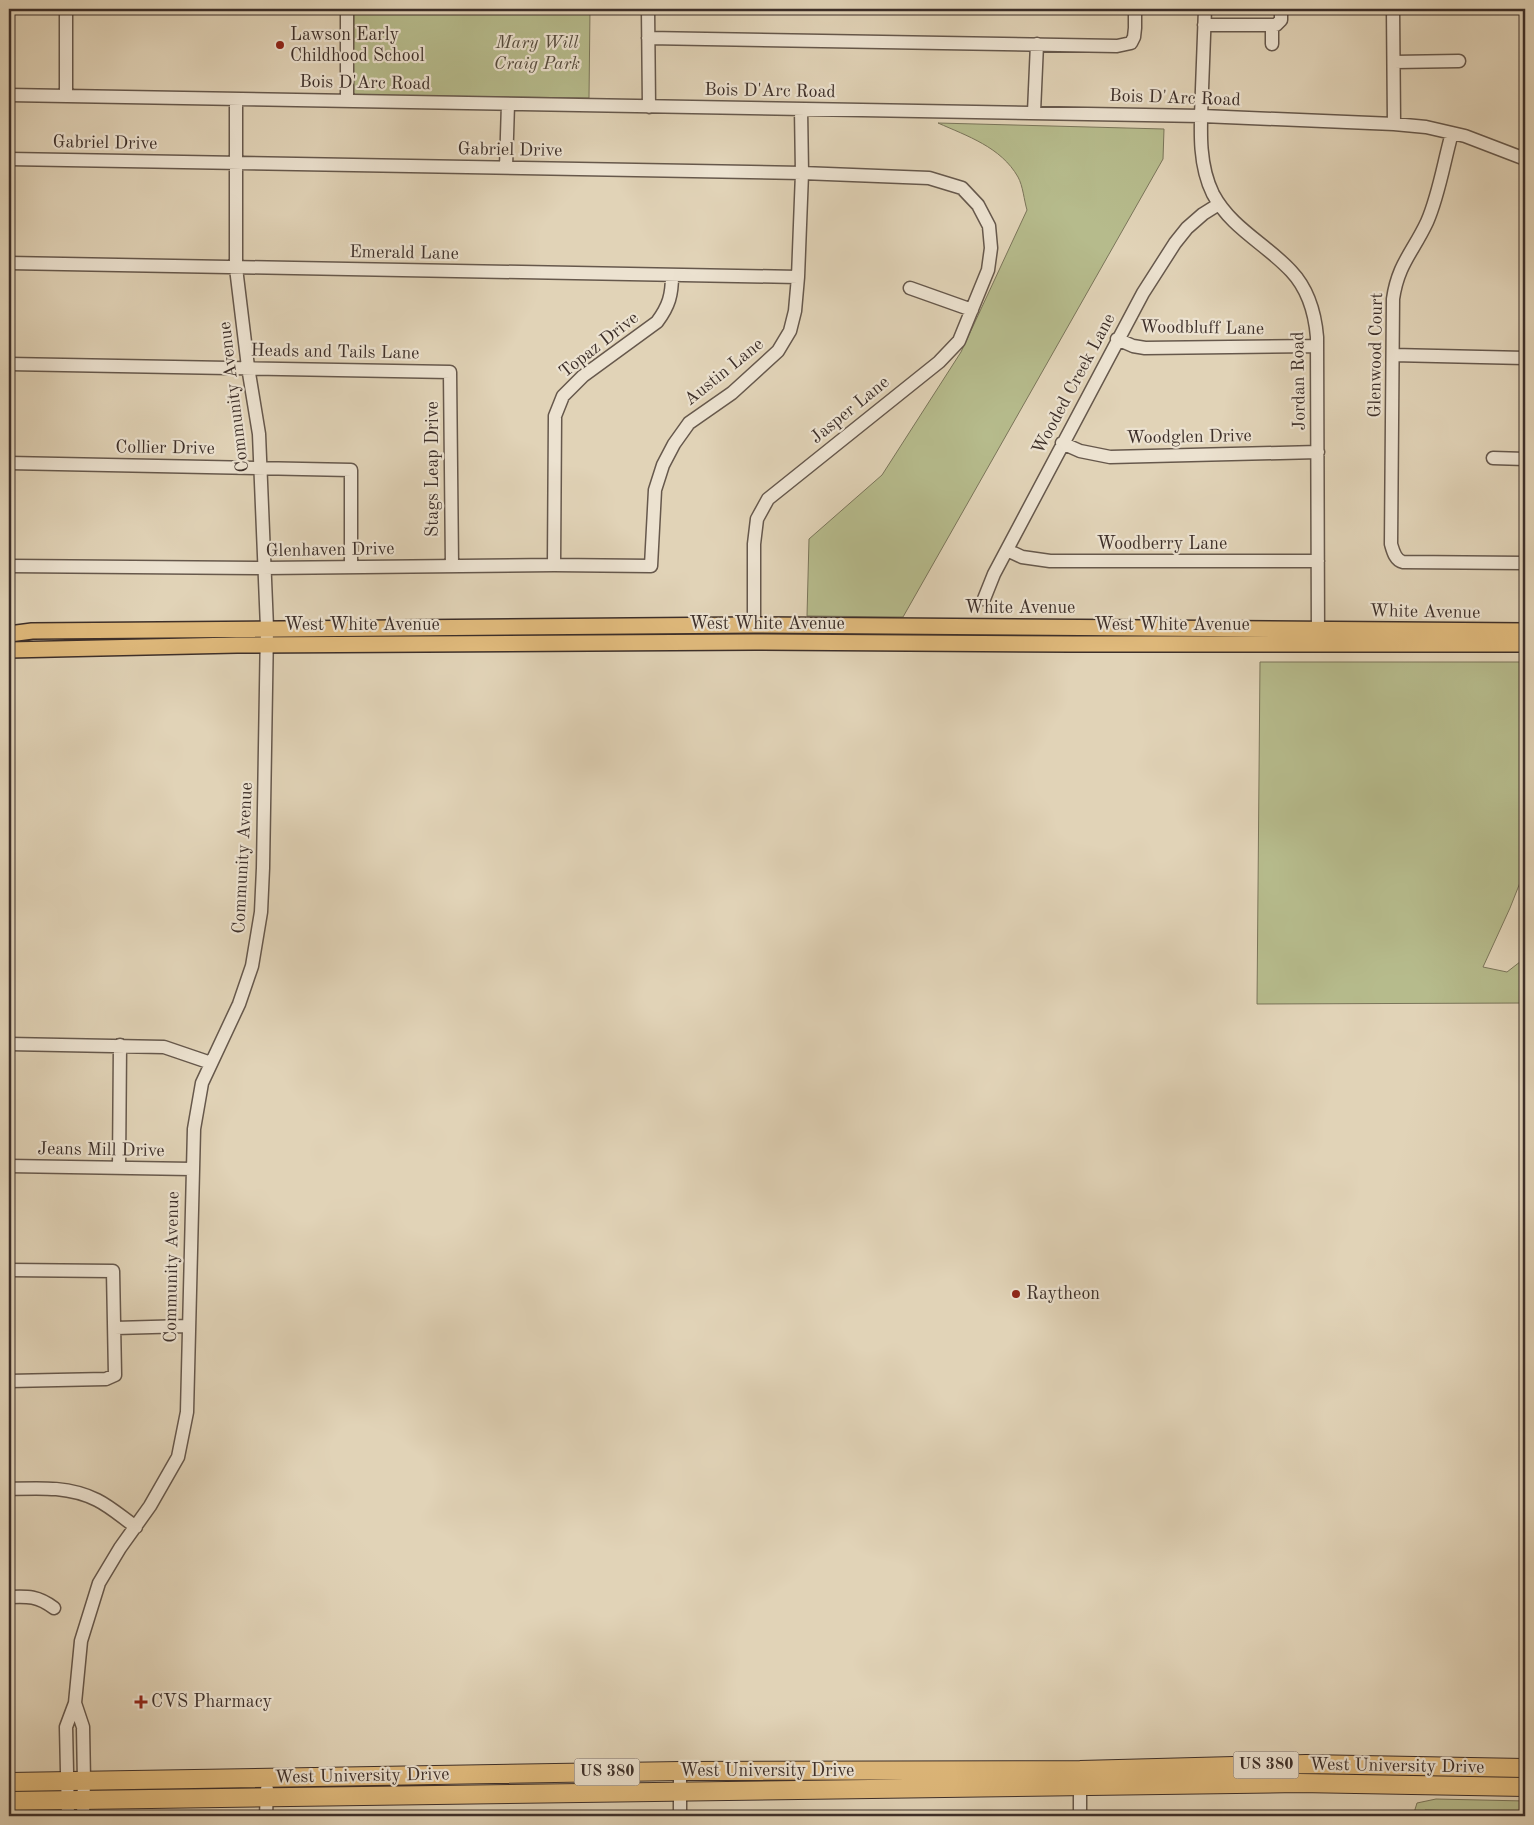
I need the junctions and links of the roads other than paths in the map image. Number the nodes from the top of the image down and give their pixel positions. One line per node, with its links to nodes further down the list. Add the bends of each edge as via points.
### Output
1 (66, 9): 16 (street)
2 (347, 9): 18 (street)
3 (648, 9): 10 (street)
4 (1135, 9): 11 (street, via 1136,28 1131,43 1117,46)
5 (1205, 9): 8 (street, Jordan Road)
6 (1281, 9): 9 (street, via 1280,23)
7 (1394, 9): 14 (street)
8 (1204, 25): 9 (street); 23 (street, Jordan Road)
9 (1272, 26): 12 (street)
10 (648, 38): 11 (street); 20 (street)
11 (1037, 44): 22 (street)
12 (1272, 44)
13 (1459, 61): 14 (street)
14 (1394, 62): 24 (street)
15 (9, 95): 16 (street, Bois D'Arc Road)
16 (66, 96): 17 (street, Bois D'Arc Road)
17 (236, 98): 18 (street, Bois D'Arc Road); 28 (street, Community Avenue)
18 (347, 101): 19 (street, Bois D'Arc Road)
19 (508, 104): 20 (street, Bois D'Arc Road); 29 (street)
20 (649, 107): 21 (street, Bois D'Arc Road)
21 (801, 108): 22 (street, Bois D'Arc Road); 30 (street, Austin Lane)
22 (1034, 112): 23 (street, Bois D'Arc Road)
23 (1202, 116): 24 (street, Bois D'Arc Road); 31 (street, Jordan Road, via 1203,161)
24 (1394, 124): 25 (street, Bois D'Arc Road)
25 (1452, 133): 27 (street, Bois D'Arc Road); 41 (street, Glenwood Court, via 1432,209 1395,285)
26 (9, 159): 28 (street, Gabriel Drive)
27 (1525, 159)
28 (237, 164): 29 (street, Gabriel Drive); 34 (street, Community Avenue)
29 (506, 167): 30 (street, Gabriel Drive)
30 (802, 173): 32 (street, Gabriel Drive, via 929,178 962,188 978,205); 36 (street, Austin Lane)
31 (1219, 204): 39 (street, Wooded Creek Lane, via 1187,228 1175,243); 40 (street, Jordan Road, via 1231,220 1280,260 1302,285 1316,321)
32 (989, 226): 38 (street, Jasper Lane, via 988,270)
33 (9, 263): 34 (street, Emerald Lane)
34 (236, 268): 35 (street, Emerald Lane); 44 (street, Community Avenue)
35 (672, 275): 36 (street, Emerald Lane); 55 (street, Topaz Drive, via 672,293 657,322 583,376 563,396 555,416)
36 (798, 277): 58 (street, Austin Lane, via 790,331 778,351 732,393 690,423 670,451 655,490)
37 (910, 288): 38 (street)
38 (972, 310): 62 (street, Jasper Lane, via 959,341 938,362 768,499 757,519 754,544)
39 (1117, 339): 40 (street, Woodbluff Lane, via 1145,348); 46 (street, Wooded Creek Lane)
40 (1317, 346): 47 (street, Jordan Road)
41 (1392, 355): 42 (street); 54 (street, Glenwood Court, via 1391,534 1396,558 1403,562)
42 (1525, 358)
43 (9, 364): 44 (street, Heads and Tails Lane)
44 (248, 367): 45 (street, Heads and Tails Lane); 51 (street, Community Avenue, via 259,434)
45 (450, 372): 57 (street, Stags Leap Drive)
46 (1062, 443): 47 (street, Woodglen Drive, via 1080,451 1110,456); 52 (street, Wooded Creek Lane)
47 (1318, 452): 53 (street, Jordan Road)
48 (1494, 458): 49 (street)
49 (1525, 459)
50 (9, 463): 51 (street, Collier Drive)
51 (260, 467): 59 (street, Collier Drive, via 352,470); 60 (street, Community Avenue)
52 (1007, 550): 53 (street, Woodberry Lane, via 1022,557 1050,561); 61 (street, Wooded Creek Lane)
53 (1318, 561): 66 (street, Jordan Road)
54 (1525, 564)
55 (554, 565): 57 (street, Glenhaven Drive); 58 (street, Glenhaven Drive)
56 (9, 566): 60 (street, Glenhaven Drive)
57 (452, 566): 59 (street, Glenhaven Drive)
58 (651, 566)
59 (350, 567): 60 (street, Glenhaven Drive)
60 (264, 568): 63 (street, Community Avenue)
61 (984, 599)
62 (754, 625): 63 (main road, West White Avenue); 66 (main road, White Avenue); 67 (main road)
63 (267, 628): 65 (main road, West White Avenue); 69 (street, Community Avenue)
64 (1525, 632): 66 (main road, White Avenue)
65 (9, 634)
66 (1318, 636): 67 (main road, West White Avenue, via 1072,644); 68 (main road, West White Avenue)
67 (754, 642): 69 (main road, West White Avenue)
68 (1525, 644)
69 (266, 645): 70 (main road, West White Avenue); 73 (street, Community Avenue, via 263,868 258,932 252,966 239,1004)
70 (9, 650)
71 (9, 1044): 72 (street)
72 (120, 1045): 73 (street, via 164,1047); 75 (street)
73 (211, 1063): 76 (street, Community Avenue, via 202,1083 194,1129)
74 (9, 1166): 75 (street, Jeans Mill Drive)
75 (119, 1168): 76 (street, Jeans Mill Drive)
76 (192, 1169): 78 (street, Community Avenue)
77 (9, 1270): 79 (street, via 113,1271)
78 (188, 1326): 79 (street); 82 (street, Community Avenue, via 187,1412 178,1457)
79 (115, 1328): 80 (street, via 115,1375 106,1379)
80 (9, 1381)
81 (9, 1488): 82 (street, via 55,1488 78,1493 97,1500)
82 (136, 1527): 90 (street, Community Avenue, via 99,1584 81,1641 75,1703 66,1727)
83 (9, 1597): 84 (street, via 34,1597)
84 (54, 1608)
85 (1402, 1766): 86 (highway, West University Drive / US 380); 89 (highway, West University Drive / US 380, via 1306,1764); 92 (highway)
86 (1525, 1768): 92 (highway, via 1517,1772 1419,1770)
87 (680, 1771): 88 (highway, West University Drive / US 380); 89 (highway, West University Drive / US 380); 94 (street)
88 (266, 1777): 90 (highway, West University Drive / US 380); 95 (street)
89 (1080, 1778): 92 (highway, West University Drive / US 380); 94 (highway, West University Drive / US 380); 100 (street)
90 (76, 1781): 91 (highway, West University Drive / US 380); 97 (street, Community Avenue)
91 (9, 1782)
92 (1403, 1784): 93 (highway, West University Drive / US 380)
93 (1525, 1787)
94 (680, 1792): 95 (highway, West University Drive / US 380); 99 (street)
95 (267, 1798): 97 (highway, West University Drive / US 380); 98 (street)
96 (9, 1801): 97 (highway, West University Drive / US 380)
97 (75, 1808)
98 (266, 1816)
99 (680, 1816)
100 (1080, 1816)

